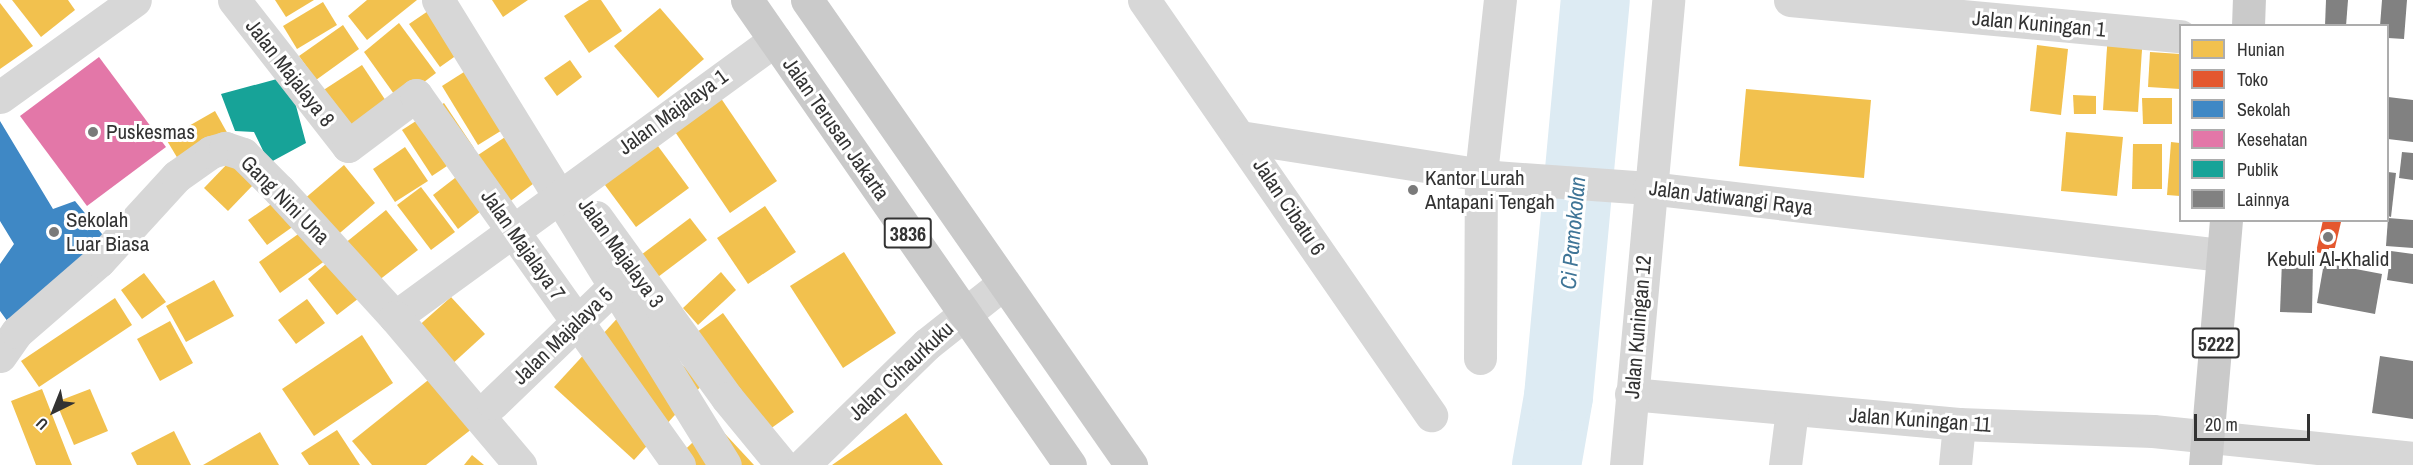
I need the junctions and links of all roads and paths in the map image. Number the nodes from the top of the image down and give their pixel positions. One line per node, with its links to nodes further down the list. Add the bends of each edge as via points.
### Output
1 (135, 0): 16 (street)
2 (234, 0): 18 (street, Jalan Majalaya 8)
3 (438, 0): 41 (street, Jalan Majalaya 3)
4 (747, 0): 15 (main road, Jalan Terusan Jakarta / 3836)
5 (807, 0): 25 (main road, 3836)
6 (1144, 0): 17 (street, Jalan Cibatu 6)
7 (1500, 0): 19 (street)
8 (1668, 0): 21 (street, Jalan Kuningan 12)
9 (1790, 0): 11 (street, Jalan Kuningan 1)
10 (2249, 0): 13 (main road)
11 (1827, 1): 12 (street, Jalan Kuningan 1)
12 (2001, 11): 14 (street, Jalan Kuningan 1)
13 (2248, 24)
14 (2179, 36)
15 (775, 40): 20 (street, Jalan Majalaya 1); 26 (main road, Jalan Terusan Jakarta / 3836)
16 (0, 97)
17 (1240, 137): 19 (street, Jalan Jatiwangi Raya); 34 (street, Jalan Cibatu 6)
18 (348, 146): 40 (street, Jalan Majalaya 7, via 416,95)
19 (1488, 176): 21 (street, Jalan Jatiwangi Raya); 29 (street)
20 (572, 184): 24 (street, Jalan Majalaya 3); 27 (street, Jalan Majalaya 1); 42 (street, Jalan Majalaya 3)
21 (1643, 188): 23 (street, Jalan Jatiwangi Raya); 30 (street, Jalan Kuningan 12)
22 (2226, 222): 23 (main road, 5222)
23 (2222, 255): 36 (main road, 5222)
24 (632, 269): 31 (street, Jalan Majalaya 3); 32 (street, Jalan Majalaya 5)
25 (1004, 283): 26 (street, Jalan Cihaurkuku); 46 (main road, 3836)
26 (964, 313): 44 (street, Jalan Cihaurkuku); 45 (main road, Jalan Terusan Jakarta / 3836)
27 (395, 317): 28 (street, Gang Nini Una, via 243,154 225,148 211,152 177,177 99,261 18,332); 38 (street, Gang Nini Una)
28 (0, 356)
29 (1480, 358)
30 (1631, 394): 33 (street, Jalan Kuningan 11); 47 (street, Jalan Kuningan 12)
31 (727, 398): 39 (street); 43 (street, Jalan Majalaya 3)
32 (493, 403)
33 (1792, 410): 35 (street, Jalan Kuningan 11); 48 (street)
34 (1431, 415)
35 (1959, 424): 36 (street, Jalan Kuningan 11, via 2153,431); 49 (street)
36 (2207, 452): 37 (street, Jalan Kuningan 11)
37 (2413, 458)
38 (520, 465)
39 (657, 465)
40 (679, 465)
41 (725, 465)
42 (738, 465)
43 (782, 465)
44 (803, 465)
45 (1070, 465)
46 (1131, 465)
47 (1626, 465)
48 (1785, 465)
49 (1955, 465)

